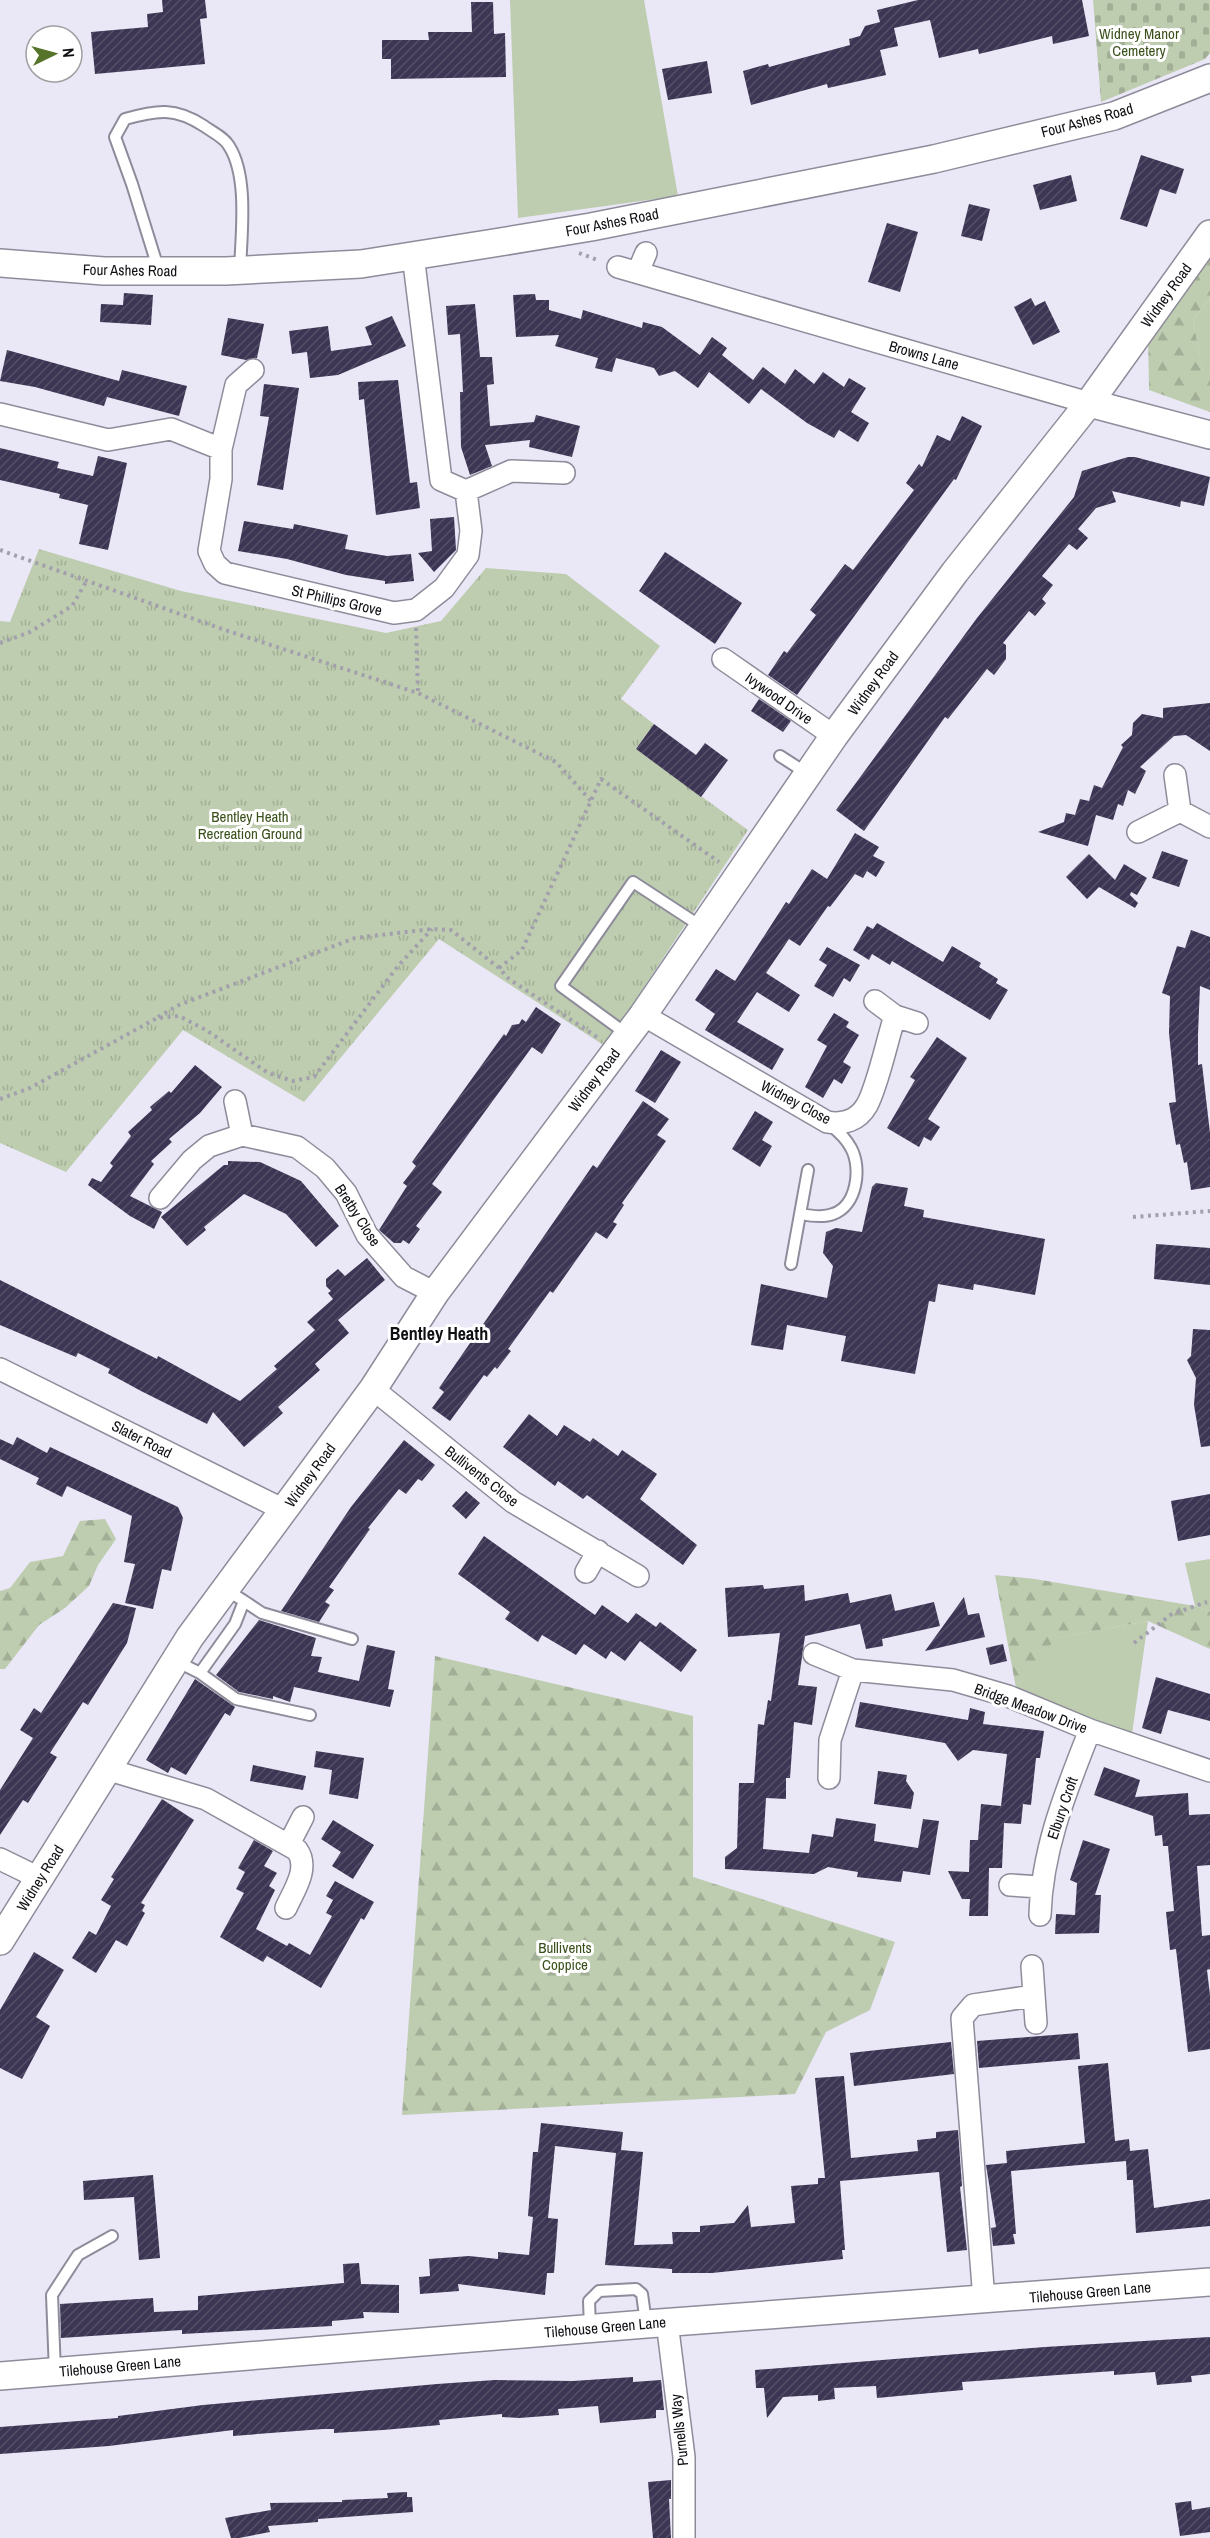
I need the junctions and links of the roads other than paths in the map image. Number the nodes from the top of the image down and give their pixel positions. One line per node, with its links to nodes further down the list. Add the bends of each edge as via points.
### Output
1 (1210, 78): 4 (street, Four Ashes Road, via 1114,116 934,159 591,227)
2 (1210, 234): 9 (street, Widney Road)
3 (646, 253): 9 (street, Browns Lane, via 628,270)
4 (413, 255): 7 (street, Four Ashes Road, via 361,264); 14 (street, via 441,480)
5 (0, 262): 6 (street, Four Ashes Road, via 104,271)
6 (159, 271): 7 (street, Four Ashes Road); 7 (lane, via 115,137 125,119 154,111 186,114 229,146 239,173)
7 (240, 271)
8 (253, 370): 12 (street, St Phillips Grove, via 236,385)
9 (1089, 403): 11 (street, Browns Lane); 16 (street, Widney Road, via 955,572)
10 (0, 414): 12 (street, via 108,440 171,429)
11 (1210, 435)
12 (221, 449): 14 (street, St Phillips Grove, via 221,479 209,551 215,564 225,573 394,613 416,610 444,588 468,555 471,531)
13 (564, 473): 14 (street, via 511,471)
14 (466, 491)
15 (723, 659): 16 (street, Ivywood Drive)
16 (834, 736): 18 (street, Widney Road)
17 (780, 756): 18 (lane)
18 (808, 774): 23 (street, Widney Road)
19 (1175, 775): 20 (street)
20 (1180, 811): 21 (street); 22 (street)
21 (1210, 827)
22 (1138, 832)
23 (702, 927): 27 (street, Widney Road); 27 (lane, via 633,882 561,986)
24 (875, 1001): 25 (street)
25 (895, 1016): 26 (street); 29 (street, Widney Close, via 866,1106 842,1124)
26 (917, 1023)
27 (625, 1031): 29 (street, Widney Close); 35 (street, Widney Road)
28 (236, 1101): 30 (street)
29 (827, 1122): 33 (lane, via 853,1151 855,1188 848,1203 836,1214)
30 (242, 1135): 32 (street, via 208,1146); 35 (street, Bretby Close, via 297,1147 325,1168 346,1193 367,1235 404,1277)
31 (808, 1170): 33 (lane)
32 (160, 1198)
33 (801, 1214): 34 (lane)
34 (791, 1264)
35 (435, 1293): 37 (street, Widney Road)
36 (0, 1369): 38 (street, Slater Road)
37 (372, 1389): 38 (street, Widney Road); 39 (street, Bullivents Close, via 513,1502)
38 (284, 1510): 42 (street, Widney Road)
39 (598, 1551): 40 (street); 41 (street, Bullivents Close)
40 (586, 1572)
41 (638, 1576)
42 (234, 1595): 43 (lane, via 262,1613); 45 (street, Widney Road); 47 (lane, via 235,1624)
43 (352, 1639)
44 (814, 1654): 46 (street, Bridge Meadow Drive)
45 (175, 1660): 47 (lane); 50 (street, Widney Road)
46 (853, 1670): 49 (street, Bridge Meadow Drive, via 953,1680 1008,1696); 52 (street, via 830,1740)
47 (200, 1673): 48 (lane, via 236,1699)
48 (310, 1715)
49 (1090, 1730): 51 (street, Bridge Meadow Drive); 58 (street, Elbury Croft, via 1054,1823)
50 (106, 1769): 54 (street, via 206,1799); 56 (street, Widney Road)
51 (1210, 1771)
52 (829, 1778)
53 (303, 1817): 54 (street)
54 (289, 1844): 59 (street, via 303,1858 303,1870)
55 (0, 1859): 56 (street)
56 (40, 1879): 61 (street, Widney Road)
57 (1010, 1885): 58 (street)
58 (1040, 1887): 60 (street, Elbury Croft)
59 (286, 1908)
60 (1040, 1915)
61 (0, 1941)
62 (1032, 1966): 63 (street)
63 (1033, 1996): 64 (street); 67 (street, via 973,2005 962,2018)
64 (1036, 2023)
65 (112, 2236): 70 (lane, via 78,2255 52,2295)
66 (1210, 2282): 67 (street, Tilehouse Green Lane)
67 (984, 2300): 68 (street, Tilehouse Green Lane)
68 (657, 2323): 69 (street, Tilehouse Green Lane); 69 (lane, via 636,2289 599,2291 589,2301); 72 (street, Purnells Way, via 684,2457)
69 (590, 2328): 70 (street, Tilehouse Green Lane)
70 (55, 2372): 71 (street, Tilehouse Green Lane)
71 (0, 2376)
72 (684, 2538)

